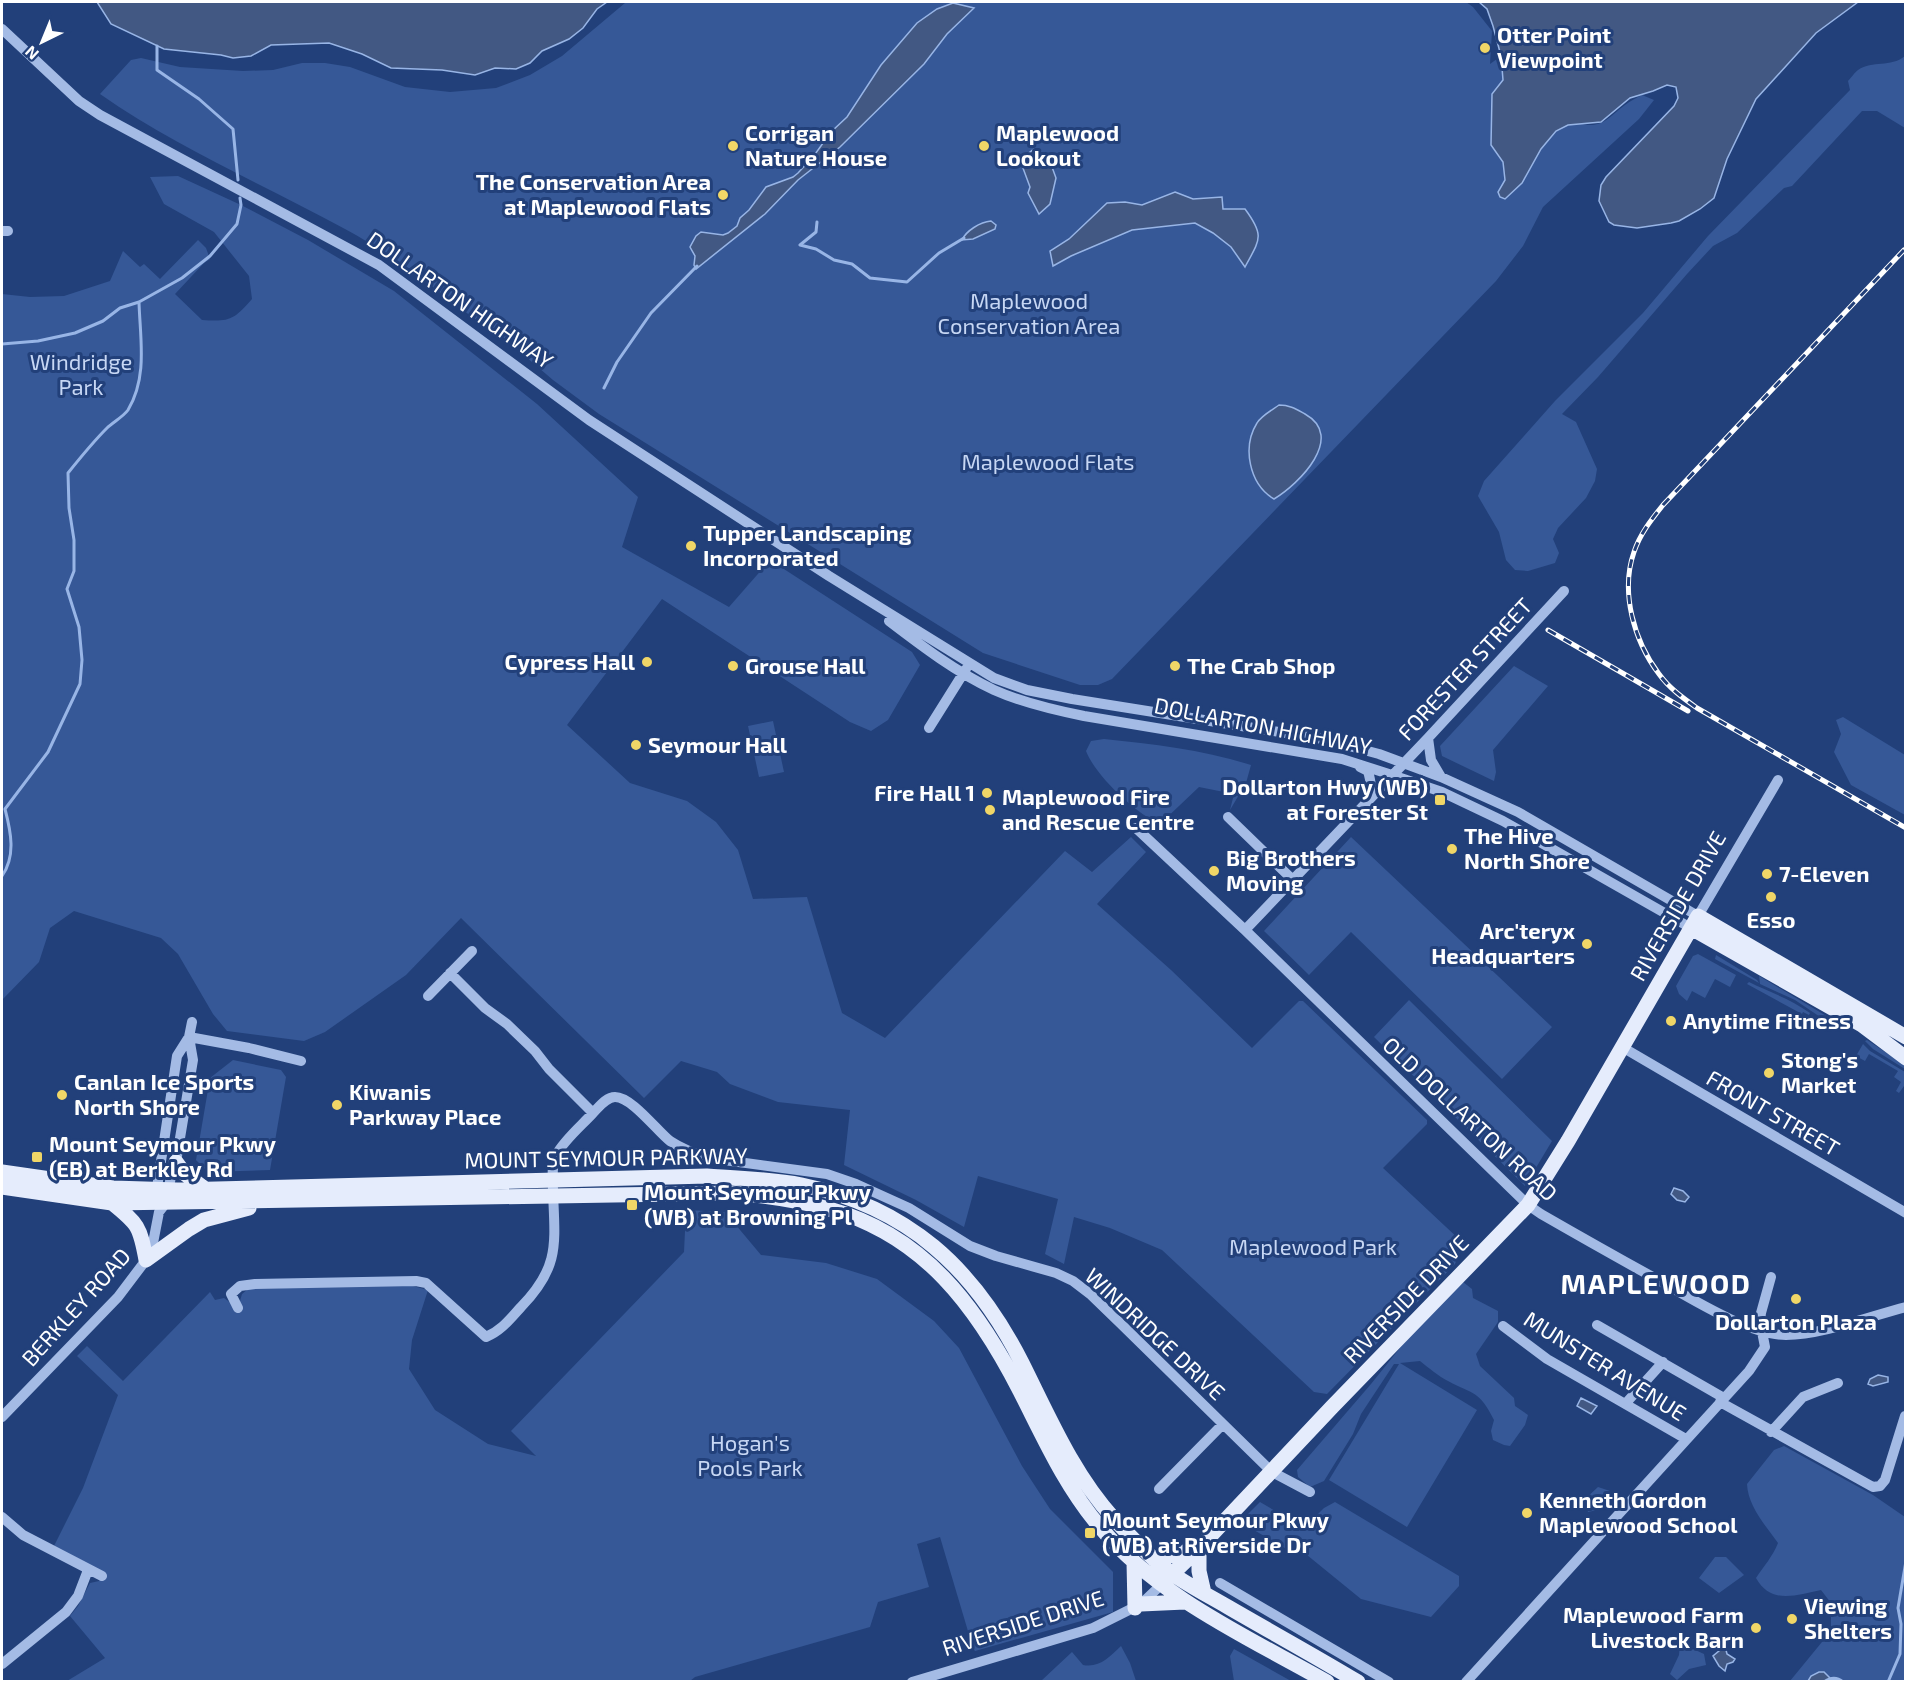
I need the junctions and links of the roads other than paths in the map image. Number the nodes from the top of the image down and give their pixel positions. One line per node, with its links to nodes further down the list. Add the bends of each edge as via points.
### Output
1 (2, 29): 3 (street, DOLLARTON HIGHWAY, via 79,101 100,115 379,265 589,420 829,576 932,654)
2 (1564, 591): 5 (street, FORESTER STREET)
3 (967, 669): 4 (street); 6 (street, DOLLARTON HIGHWAY, via 995,690 1044,708); 7 (street, DOLLARTON HIGHWAY, via 1027,690 1323,739)
4 (929, 728)
5 (1428, 738): 7 (street, FORESTER STREET); 9 (street, via 1431,760)
6 (1350, 761): 8 (street, DOLLARTON HIGHWAY); 11 (street, via 1368,771 1372,788)
7 (1404, 763): 8 (street, FORESTER STREET); 9 (street, DOLLARTON HIGHWAY)
8 (1392, 775): 11 (street, FORESTER STREET); 15 (street, DOLLARTON HIGHWAY, via 1442,792 1503,821)
9 (1441, 777): 15 (street, DOLLARTON HIGHWAY, via 1518,812)
10 (1778, 780): 15 (street, RIVERSIDE DRIVE)
11 (1369, 800): 14 (street, FORESTER STREET)
12 (1228, 817): 14 (street)
13 (1136, 828): 16 (street, OLD DOLLARTON ROAD)
14 (1293, 880): 16 (street, FORESTER STREET)
15 (1695, 922): 22 (main road, DOLLARTON HIGHWAY); 23 (main road, RIVERSIDE DRIVE); 24 (main road, DOLLARTON HIGHWAY, via 1846,1015)
16 (1245, 930): 35 (street, OLD DOLLARTON ROAD)
17 (472, 951): 18 (street)
18 (450, 973): 19 (street); 26 (street, via 535,1051)
19 (428, 996)
20 (192, 1022): 21 (street, BERKLEY ROAD)
21 (189, 1037): 25 (street); 27 (street, BERKLEY ROAD, via 193,1060); 32 (street, BERKLEY ROAD, via 177,1056)
22 (1905, 1037)
23 (1622, 1047): 35 (main road, RIVERSIDE DRIVE); 36 (street, FRONT STREET)
24 (1905, 1058)
25 (301, 1060)
26 (593, 1113): 30 (street, WINDRIDGE DRIVE, via 556,1155); 50 (street, WINDRIDGE DRIVE, via 607,1099 621,1099 693,1153 827,1174 900,1204 970,1246 1065,1277 1090,1294)
27 (176, 1162): 31 (main road); 32 (street, BERKLEY ROAD)
28 (2, 1172): 32 (main road, MOUNT SEYMOUR PARKWAY)
29 (2, 1186): 34 (main road, MOUNT SEYMOUR PARKWAY)
30 (553, 1187): 31 (main road, MOUNT SEYMOUR PARKWAY); 33 (main road, MOUNT SEYMOUR PARKWAY); 40 (street, WINDRIDGE DRIVE, via 554,1250 544,1280 496,1333 486,1337 426,1283 416,1281 240,1286 231,1294); 58 (main road, MOUNT SEYMOUR PARKWAY, via 707,1176 756,1178 846,1197 897,1220 933,1245 970,1280 1002,1327 1073,1463 1112,1516); 59 (main road, MOUNT SEYMOUR PARKWAY, via 735,1192 787,1199 831,1209 866,1223 918,1254 962,1297 1003,1358 1065,1479 1101,1528)
31 (204, 1188): 32 (main road, MOUNT SEYMOUR PARKWAY)
32 (161, 1199): 33 (main road, MOUNT SEYMOUR PARKWAY); 34 (main road, MOUNT SEYMOUR PARKWAY); 37 (street, BERKLEY ROAD)
33 (277, 1201): 37 (main road, via 204,1221)
34 (112, 1203): 37 (main road, via 139,1227)
35 (1528, 1206): 43 (street, OLD DOLLARTON ROAD, via 1712,1310); 53 (main road, RIVERSIDE DRIVE)
36 (1905, 1213)
37 (146, 1260): 49 (street, BERKLEY ROAD, via 118,1297)
38 (1771, 1277): 43 (street, via 1761,1313)
39 (1905, 1307): 43 (street, OLD DOLLARTON ROAD, via 1793,1334)
40 (238, 1308)
41 (1597, 1325): 44 (street)
42 (1503, 1326): 47 (street, MUNSTER AVENUE, via 1547,1359)
43 (1761, 1329): 46 (street, via 1765,1347)
44 (1663, 1362): 46 (street); 47 (street)
45 (1838, 1383): 51 (street, via 1803,1396)
46 (1722, 1400): 51 (street); 52 (street)
47 (1626, 1403): 52 (street, MUNSTER AVENUE)
48 (1905, 1416): 51 (street, via 1880,1486 1873,1486)
49 (2, 1417)
50 (1223, 1424): 53 (street, WINDRIDGE DRIVE); 54 (street)
51 (1771, 1432)
52 (1686, 1439): 73 (street)
53 (1272, 1472): 55 (street, WINDRIDGE DRIVE); 57 (main road, RIVERSIDE DRIVE)
54 (1159, 1489)
55 (1310, 1492)
56 (2, 1517): 60 (street, via 23,1534)
57 (1199, 1548): 58 (main road); 62 (main road, RIVERSIDE DRIVE); 64 (main road)
58 (1155, 1560): 62 (main road, MOUNT SEYMOUR PARKWAY)
59 (1134, 1562): 62 (main road, MOUNT SEYMOUR PARKWAY); 66 (main road)
60 (88, 1570): 61 (street); 67 (street, via 78,1596 66,1612)
61 (102, 1576)
62 (1167, 1579): 64 (main road, MOUNT SEYMOUR PARKWAY); 65 (main road, MOUNT SEYMOUR PARKWAY); 66 (street, RIVERSIDE DRIVE)
63 (1220, 1583): 72 (street)
64 (1204, 1593): 71 (main road, MOUNT SEYMOUR PARKWAY)
65 (1185, 1602): 66 (main road); 70 (main road, MOUNT SEYMOUR PARKWAY)
66 (1138, 1606): 68 (street, RIVERSIDE DRIVE, via 1093,1629)
67 (2, 1664)
68 (938, 1678): 69 (street, RIVERSIDE DRIVE)
69 (912, 1682)
70 (1327, 1682)
71 (1358, 1682)
72 (1389, 1682)
73 (1466, 1682)

